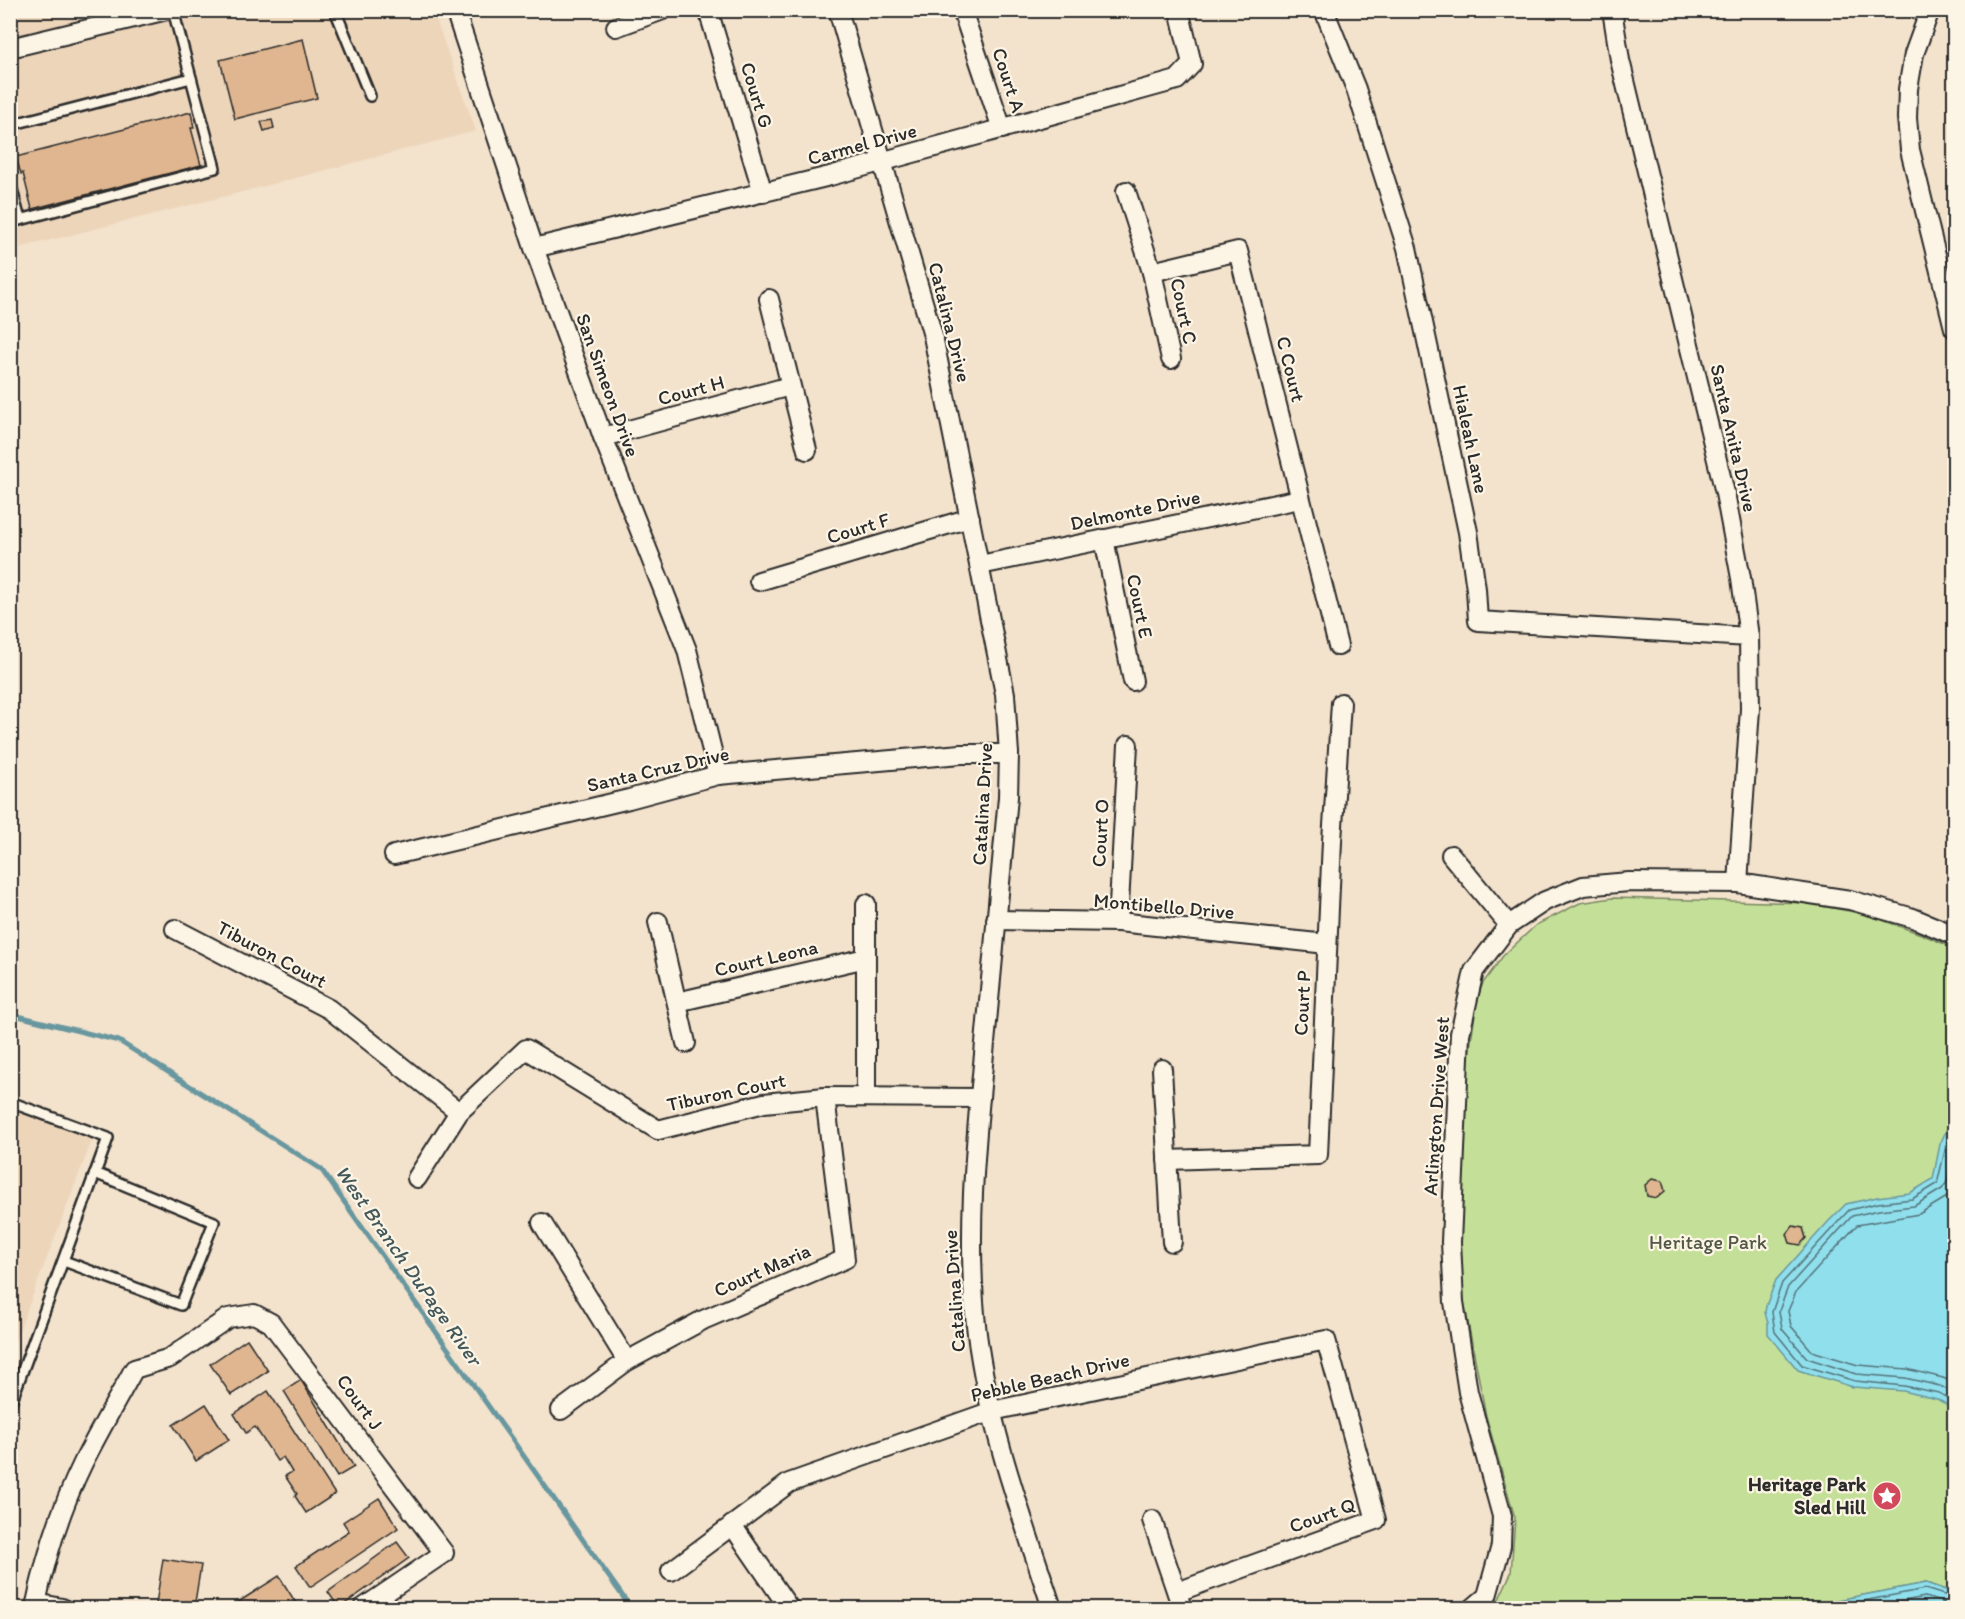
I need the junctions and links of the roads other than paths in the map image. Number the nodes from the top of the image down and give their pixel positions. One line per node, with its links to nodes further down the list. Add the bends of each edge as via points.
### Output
1 (167, 10): 13 (street)
2 (173, 10): 16 (lane)
3 (335, 10): 17 (lane)
4 (455, 10): 24 (street, San Simeon Drive)
5 (663, 10): 14 (street)
6 (708, 10): 23 (street, Court G)
7 (838, 10): 20 (street, Catalina Drive)
8 (962, 10): 19 (street, Court A)
9 (1179, 10): 19 (street, Carmel Drive, via 1192,64 1177,80)
10 (1324, 10): 38 (street, Hialeah Lane, via 1356,89 1407,248 1468,532 1478,621)
11 (1612, 10): 38 (street, Santa Anita Drive, via 1620,60 1727,502)
12 (1930, 10): 28 (street, via 1914,54 1907,118 1910,150)
13 (136, 15): 15 (street)
14 (616, 27)
15 (10, 48)
16 (191, 78): 18 (lane); 21 (lane, via 214,168 20,220)
17 (370, 96)
18 (10, 125)
19 (1002, 129): 20 (street, Carmel Drive)
20 (883, 162): 23 (street, Carmel Drive); 34 (street, Catalina Drive, via 933,336)
21 (10, 182)
22 (1126, 191): 26 (street, Court C)
23 (763, 193): 24 (street, Carmel Drive)
24 (534, 248): 31 (street, San Simeon Drive)
25 (1238, 251): 26 (street, Court C); 33 (street, C Court)
26 (1152, 272): 29 (street, Court C)
27 (769, 298): 30 (street)
28 (1954, 328)
29 (1171, 359)
30 (790, 386): 31 (street, Court H); 32 (street)
31 (603, 437): 44 (street, San Simeon Drive, via 687,650)
32 (807, 450)
33 (1300, 499): 35 (street, Delmonte Drive); 39 (street, C Court)
34 (970, 518): 36 (street, Catalina Drive); 37 (street, Court F)
35 (1104, 539): 36 (street, Delmonte Drive); 40 (street, Court E)
36 (980, 565): 43 (street, Catalina Drive, via 1002,674)
37 (759, 581)
38 (1749, 637): 47 (street, Santa Anita Drive, via 1750,709)
39 (1338, 646)
40 (1133, 681)
41 (1341, 703): 55 (street, Court P)
42 (1128, 745): 51 (street, Court O)
43 (1009, 754): 44 (street, Santa Cruz Drive, via 961,754); 49 (street, Catalina Drive)
44 (718, 775): 45 (street, Santa Cruz Drive)
45 (394, 855)
46 (1451, 855): 52 (street)
47 (1738, 883): 52 (street, Arlington Drive West, via 1629,882 1583,886 1545,901); 54 (street, Arlington Drive West, via 1850,900 1913,918)
48 (867, 904): 56 (street)
49 (996, 920): 51 (street, Montibello Drive); 62 (street, Catalina Drive)
50 (658, 922): 57 (street)
51 (1118, 922): 55 (street, Montibello Drive)
52 (1509, 925): 85 (street, Arlington Drive West, via 1474,970 1460,1034 1451,1242 1454,1302 1468,1392 1502,1516 1502,1546 1487,1596)
53 (175, 929): 64 (street, Tiburon Court, via 329,1010)
54 (1954, 935)
55 (1327, 944): 65 (street, Court P, via 1318,1155)
56 (866, 958): 57 (street, Court Leona); 60 (street)
57 (677, 1002): 58 (street)
58 (686, 1043)
59 (1162, 1070): 65 (street)
60 (866, 1096): 61 (street, Tiburon Court); 62 (street, Tiburon Court)
61 (825, 1097): 64 (street, Tiburon Court, via 764,1103 658,1130 526,1049); 72 (street, Court Maria, via 844,1259 703,1320)
62 (980, 1098): 75 (street, Catalina Drive, via 972,1193 972,1263 977,1334)
63 (10, 1102): 66 (lane, via 108,1138)
64 (459, 1112): 67 (street, Tiburon Court)
65 (1167, 1161): 69 (street)
66 (96, 1173): 70 (lane); 70 (lane, via 214,1222 181,1305)
67 (417, 1178)
68 (542, 1223): 72 (street)
69 (1172, 1242)
70 (63, 1261): 73 (lane)
71 (1326, 1340): 75 (street, Pebble Beach Drive); 79 (street, Court Q, via 1376,1520)
72 (627, 1361): 74 (street, Court Maria)
73 (10, 1405)
74 (561, 1410)
75 (992, 1411): 77 (street, Pebble Beach Drive, via 789,1482); 84 (street, Catalina Drive, via 1008,1474)
76 (1152, 1520): 79 (street, Court Q)
77 (732, 1525): 78 (street, Pebble Beach Drive); 83 (street)
78 (671, 1571)
79 (1179, 1600)
80 (36, 1606): 81 (street); 82 (street, Court J, via 64,1507 82,1464 134,1368 170,1358 228,1318 254,1314 271,1323 444,1553)
81 (62, 1608)
82 (363, 1608)
83 (789, 1608)
84 (1052, 1608)
85 (1473, 1608)

